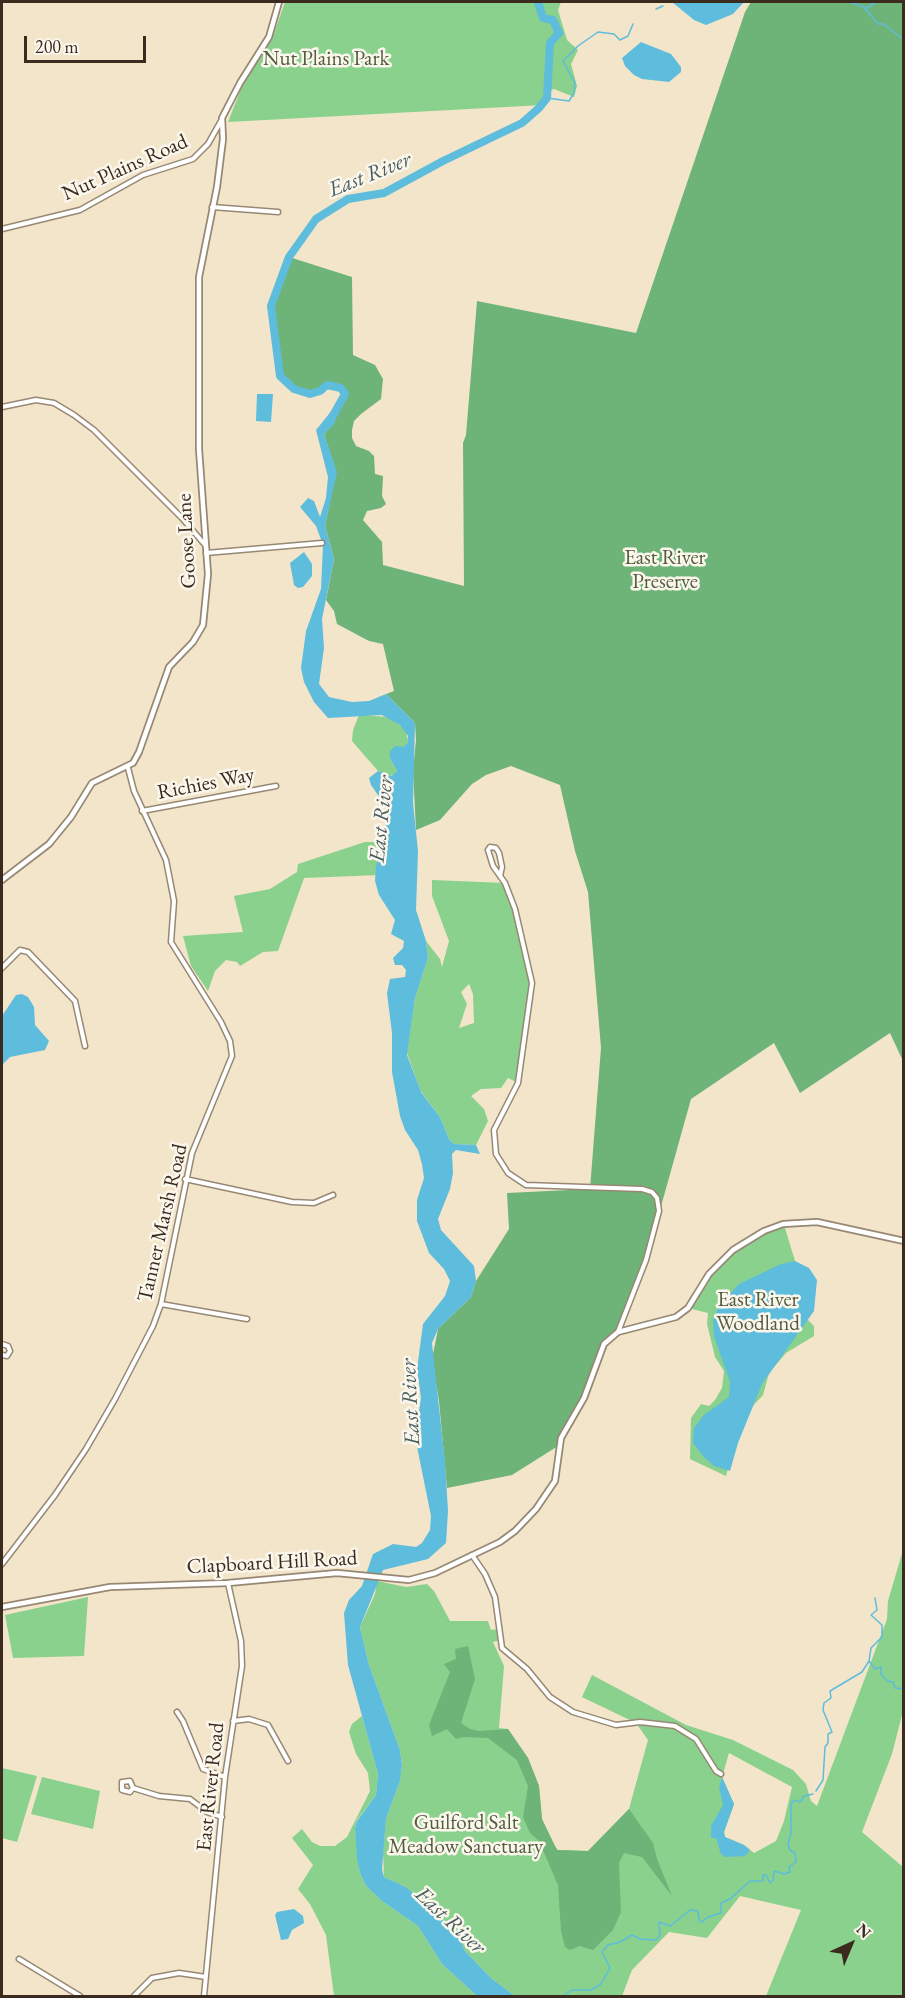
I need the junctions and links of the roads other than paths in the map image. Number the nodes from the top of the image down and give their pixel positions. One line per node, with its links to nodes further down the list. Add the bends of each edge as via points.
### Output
1 (279, 2): 2 (street, Nut Plains Road, via 269,37)
2 (222, 118): 3 (street, Goose Lane, via 223,139); 5 (street, Nut Plains Road, via 208,144 193,159 143,175 80,210)
3 (212, 207): 4 (street); 8 (street, Goose Lane, via 198,295 199,449)
4 (278, 212)
5 (2, 229)
6 (2, 407): 8 (street, via 36,400 54,403 74,415 94,430)
7 (322, 543): 9 (street)
8 (206, 546): 9 (street, Goose Lane)
9 (207, 553): 10 (street, Goose Lane, via 203,625 199,635 169,667 139,752)
10 (128, 768): 12 (street, Tanner Marsh Road); 14 (street, via 92,783 54,838)
11 (276, 786): 12 (street, Richies Way)
12 (142, 811): 17 (street, Tanner Marsh Road, via 166,860 174,901 171,942 221,1022 232,1056)
13 (500, 876): 13 (street, via 489,856 490,847 499,853); 22 (street, via 515,909 532,983 518,1083 494,1130 496,1154 508,1173 526,1185 642,1189 657,1198 659,1211 646,1260)
14 (2, 880)
15 (2, 968): 16 (street, via 20,950 28,951 75,1001)
16 (85, 1046)
17 (185, 1179): 18 (street, via 292,1202 314,1203); 20 (street, Tanner Marsh Road)
18 (333, 1195)
19 (903, 1241): 22 (street, via 817,1222 783,1224 764,1231 726,1256 709,1274 688,1308 676,1317)
20 (161, 1304): 21 (street); 26 (street, Tanner Marsh Road, via 86,1449)
21 (247, 1319)
22 (618, 1332): 25 (street, Clapboard Hill Road, via 604,1344 584,1398 561,1438 552,1487 515,1531)
23 (2, 1345): 24 (street, via 10,1351 7,1356)
24 (2, 1354)
25 (472, 1555): 27 (street, Clapboard Hill Road, via 435,1573 409,1580 324,1574); 32 (street, via 495,1597 502,1648 550,1697 573,1712 616,1725 658,1722 675,1726 696,1739 713,1768)
26 (2, 1564)
27 (228, 1582): 28 (street, Clapboard Hill Road, via 110,1587); 30 (street, East River Road, via 242,1653)
28 (2, 1607)
29 (177, 1712): 33 (street, via 199,1765)
30 (233, 1721): 31 (street, via 249,1719 268,1725); 33 (street, East River Road)
31 (288, 1761)
32 (721, 1774)
33 (225, 1777): 35 (street, East River Road)
34 (133, 1788): 35 (street, via 190,1799)
35 (222, 1817): 37 (street, East River Road)
36 (19, 1959): 38 (street)
37 (206, 1977): 39 (street, via 179,1973 152,1978); 40 (street, East River Road)
38 (80, 1996)
39 (134, 1996)
40 (204, 1996)

